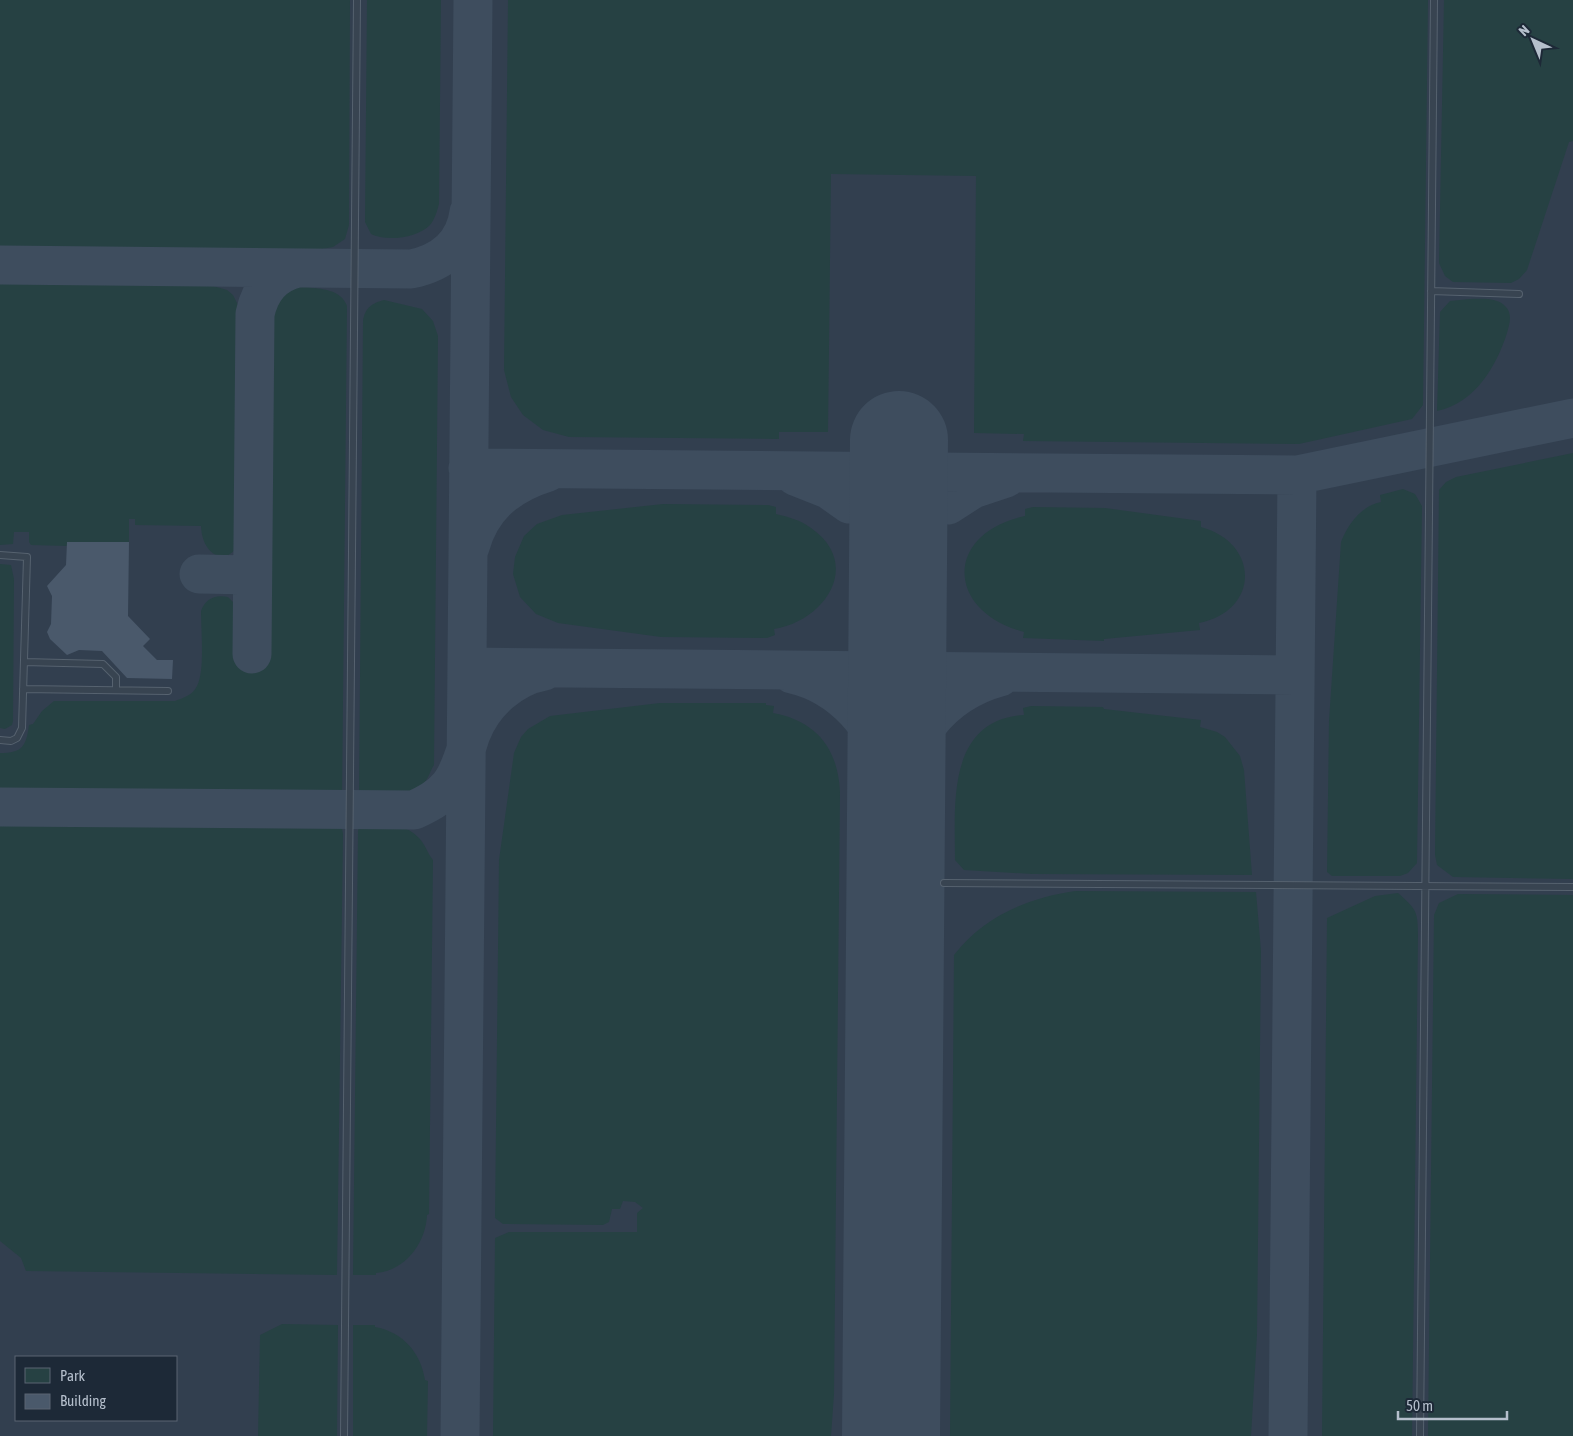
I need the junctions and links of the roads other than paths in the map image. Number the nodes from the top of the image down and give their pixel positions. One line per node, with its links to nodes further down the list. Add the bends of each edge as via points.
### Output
1 (357, 0): 14 (lane)
2 (1434, 0): 3 (lane)
3 (1431, 291): 4 (lane); 12 (lane)
4 (1519, 294)
5 (0, 555): 6 (lane, via 27,557)
6 (24, 662): 7 (lane); 8 (lane, via 103,664 116,676)
7 (23, 689): 8 (lane); 10 (lane, via 22,728 17,738)
8 (116, 690): 9 (lane)
9 (168, 691)
10 (0, 740)
11 (944, 882): 12 (lane)
12 (1425, 885): 13 (lane); 15 (lane)
13 (1573, 886)
14 (344, 1436)
15 (1420, 1436)

